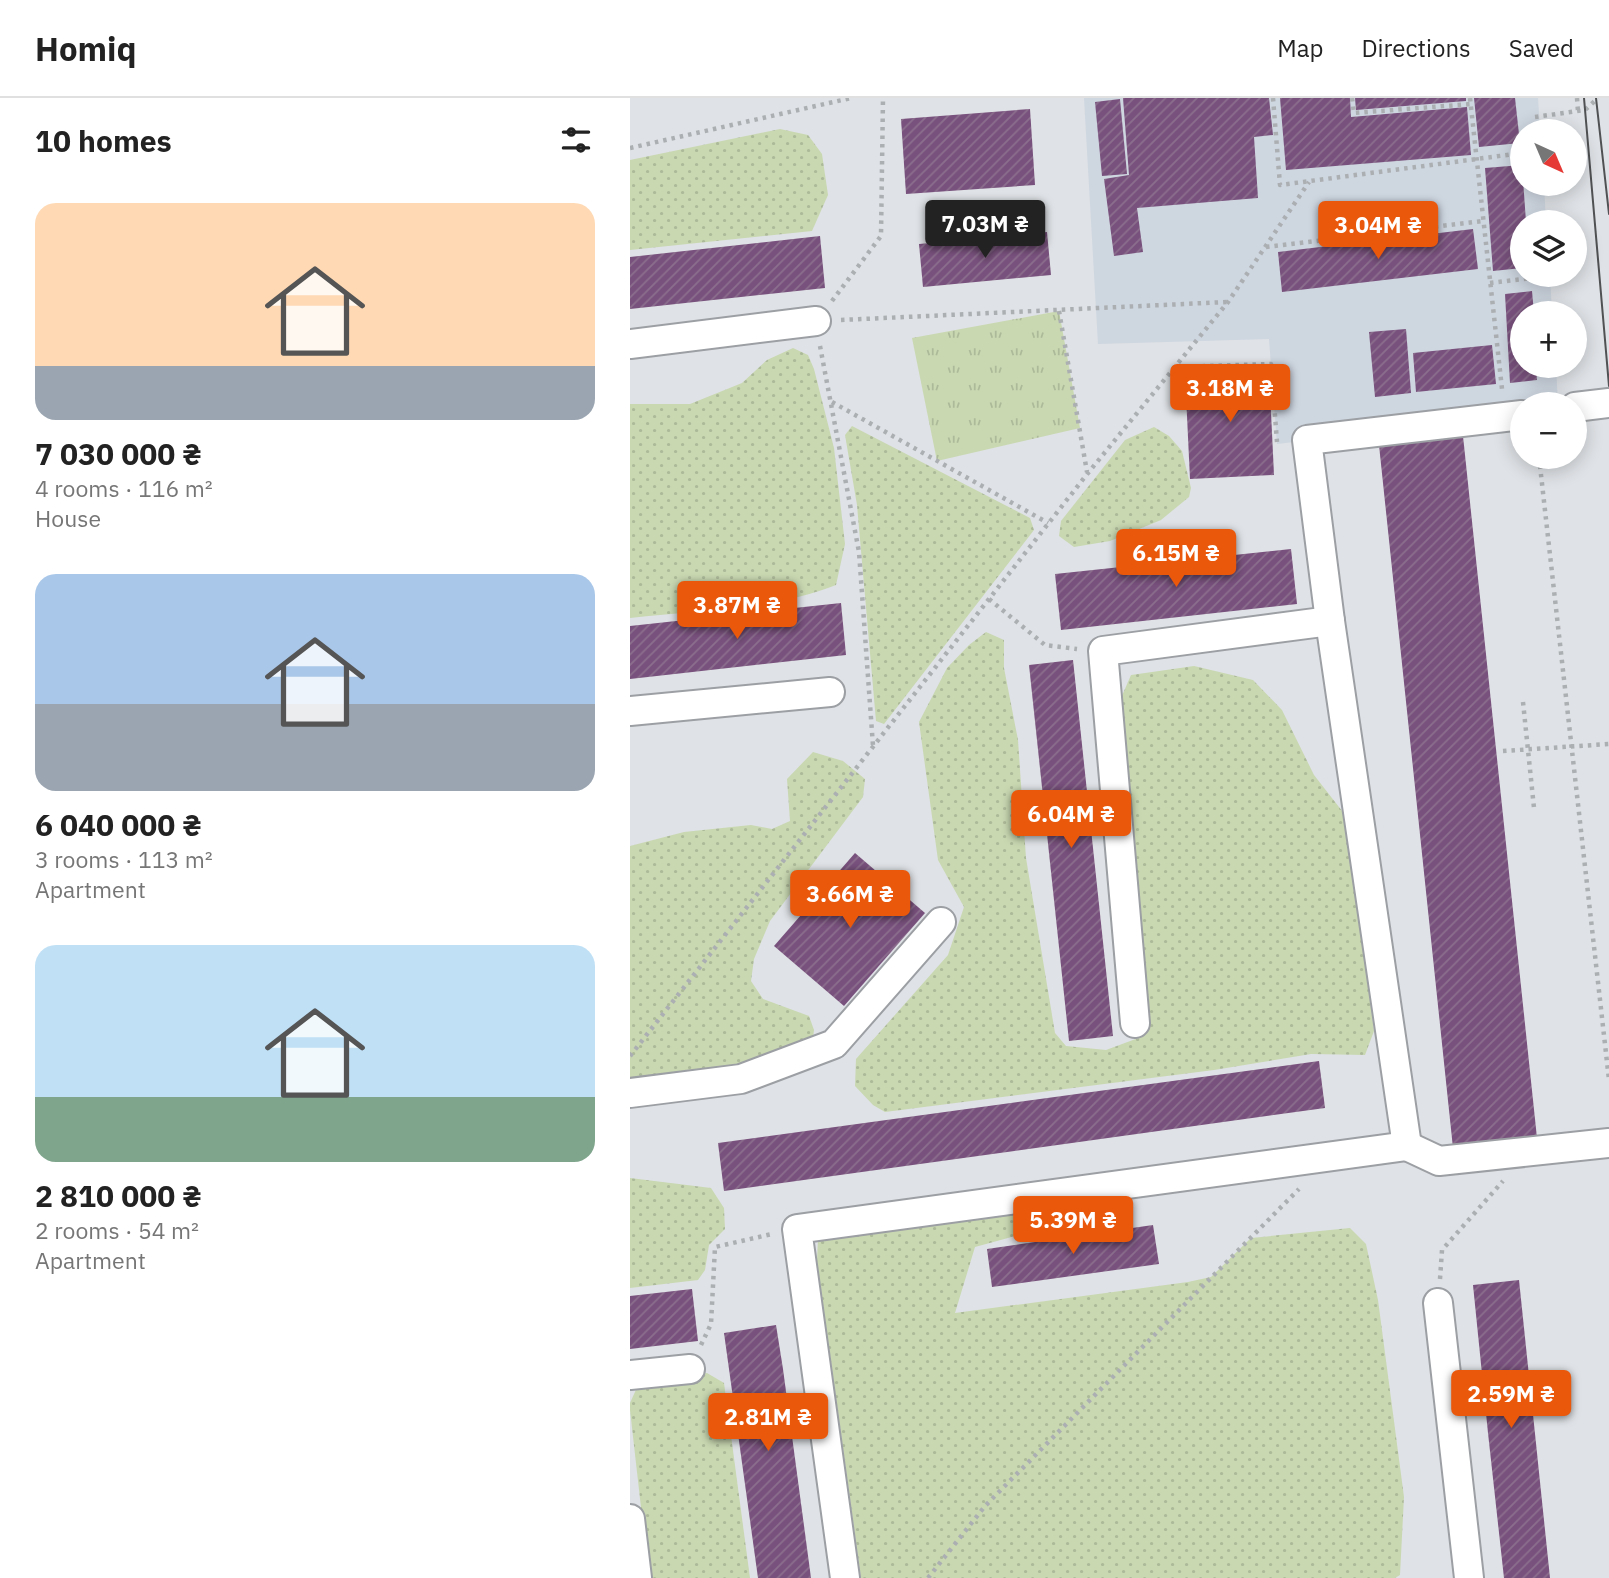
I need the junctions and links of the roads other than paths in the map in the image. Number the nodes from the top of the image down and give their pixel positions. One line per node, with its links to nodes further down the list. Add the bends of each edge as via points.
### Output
1 (816, 321): 2 (lane)
2 (630, 344)
3 (1609, 403): 4 (lane)
4 (1587, 406)
5 (1510, 416): 6 (lane, via 1307,440)
6 (1330, 621): 10 (lane, via 1102,651); 13 (lane)
7 (830, 692): 8 (lane)
8 (630, 711)
9 (941, 922): 11 (lane, via 834,1044 741,1079)
10 (1135, 1023)
11 (630, 1093)
12 (1609, 1143): 13 (lane, via 1439,1161)
13 (1407, 1146): 20 (lane, via 797,1229)
14 (1438, 1303): 21 (lane)
15 (690, 1370): 16 (lane)
16 (630, 1375)
17 (630, 1519): 18 (lane)
18 (632, 1548): 19 (lane)
19 (637, 1578)
20 (845, 1578)
21 (1469, 1578)

